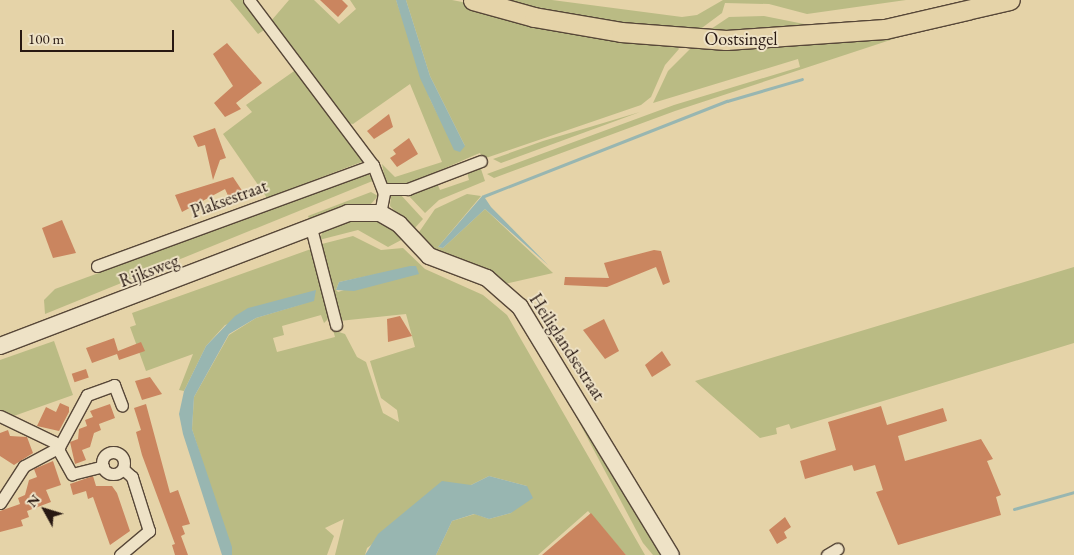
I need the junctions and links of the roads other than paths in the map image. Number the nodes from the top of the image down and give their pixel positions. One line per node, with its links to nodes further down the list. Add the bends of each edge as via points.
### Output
1 (249, 0): 5 (street)
2 (473, 0): 3 (main road, Oostsingel, via 534,17 621,32 726,40 885,29)
3 (1010, 0)
4 (481, 161): 6 (street, via 408,189)
5 (373, 165): 6 (street); 9 (street, Plaksestraat)
6 (383, 189): 7 (street)
7 (380, 213): 8 (street, Rijksweg, via 356,211); 19 (street, Heiliglandsestraat, via 399,224 429,256 487,278 520,306)
8 (311, 228): 10 (street); 11 (street, Rijksweg)
9 (97, 266)
10 (336, 325)
11 (0, 346)
12 (122, 406): 14 (street, via 114,385 87,395)
13 (0, 416): 14 (street)
14 (59, 447): 15 (street, via 72,474); 17 (street, via 24,466)
15 (102, 466): 16 (street, via 111,474); 16 (street, via 104,455 116,451 124,459)
16 (123, 469): 18 (street, via 132,478 149,531)
17 (0, 503)
18 (120, 555)
19 (671, 555)

